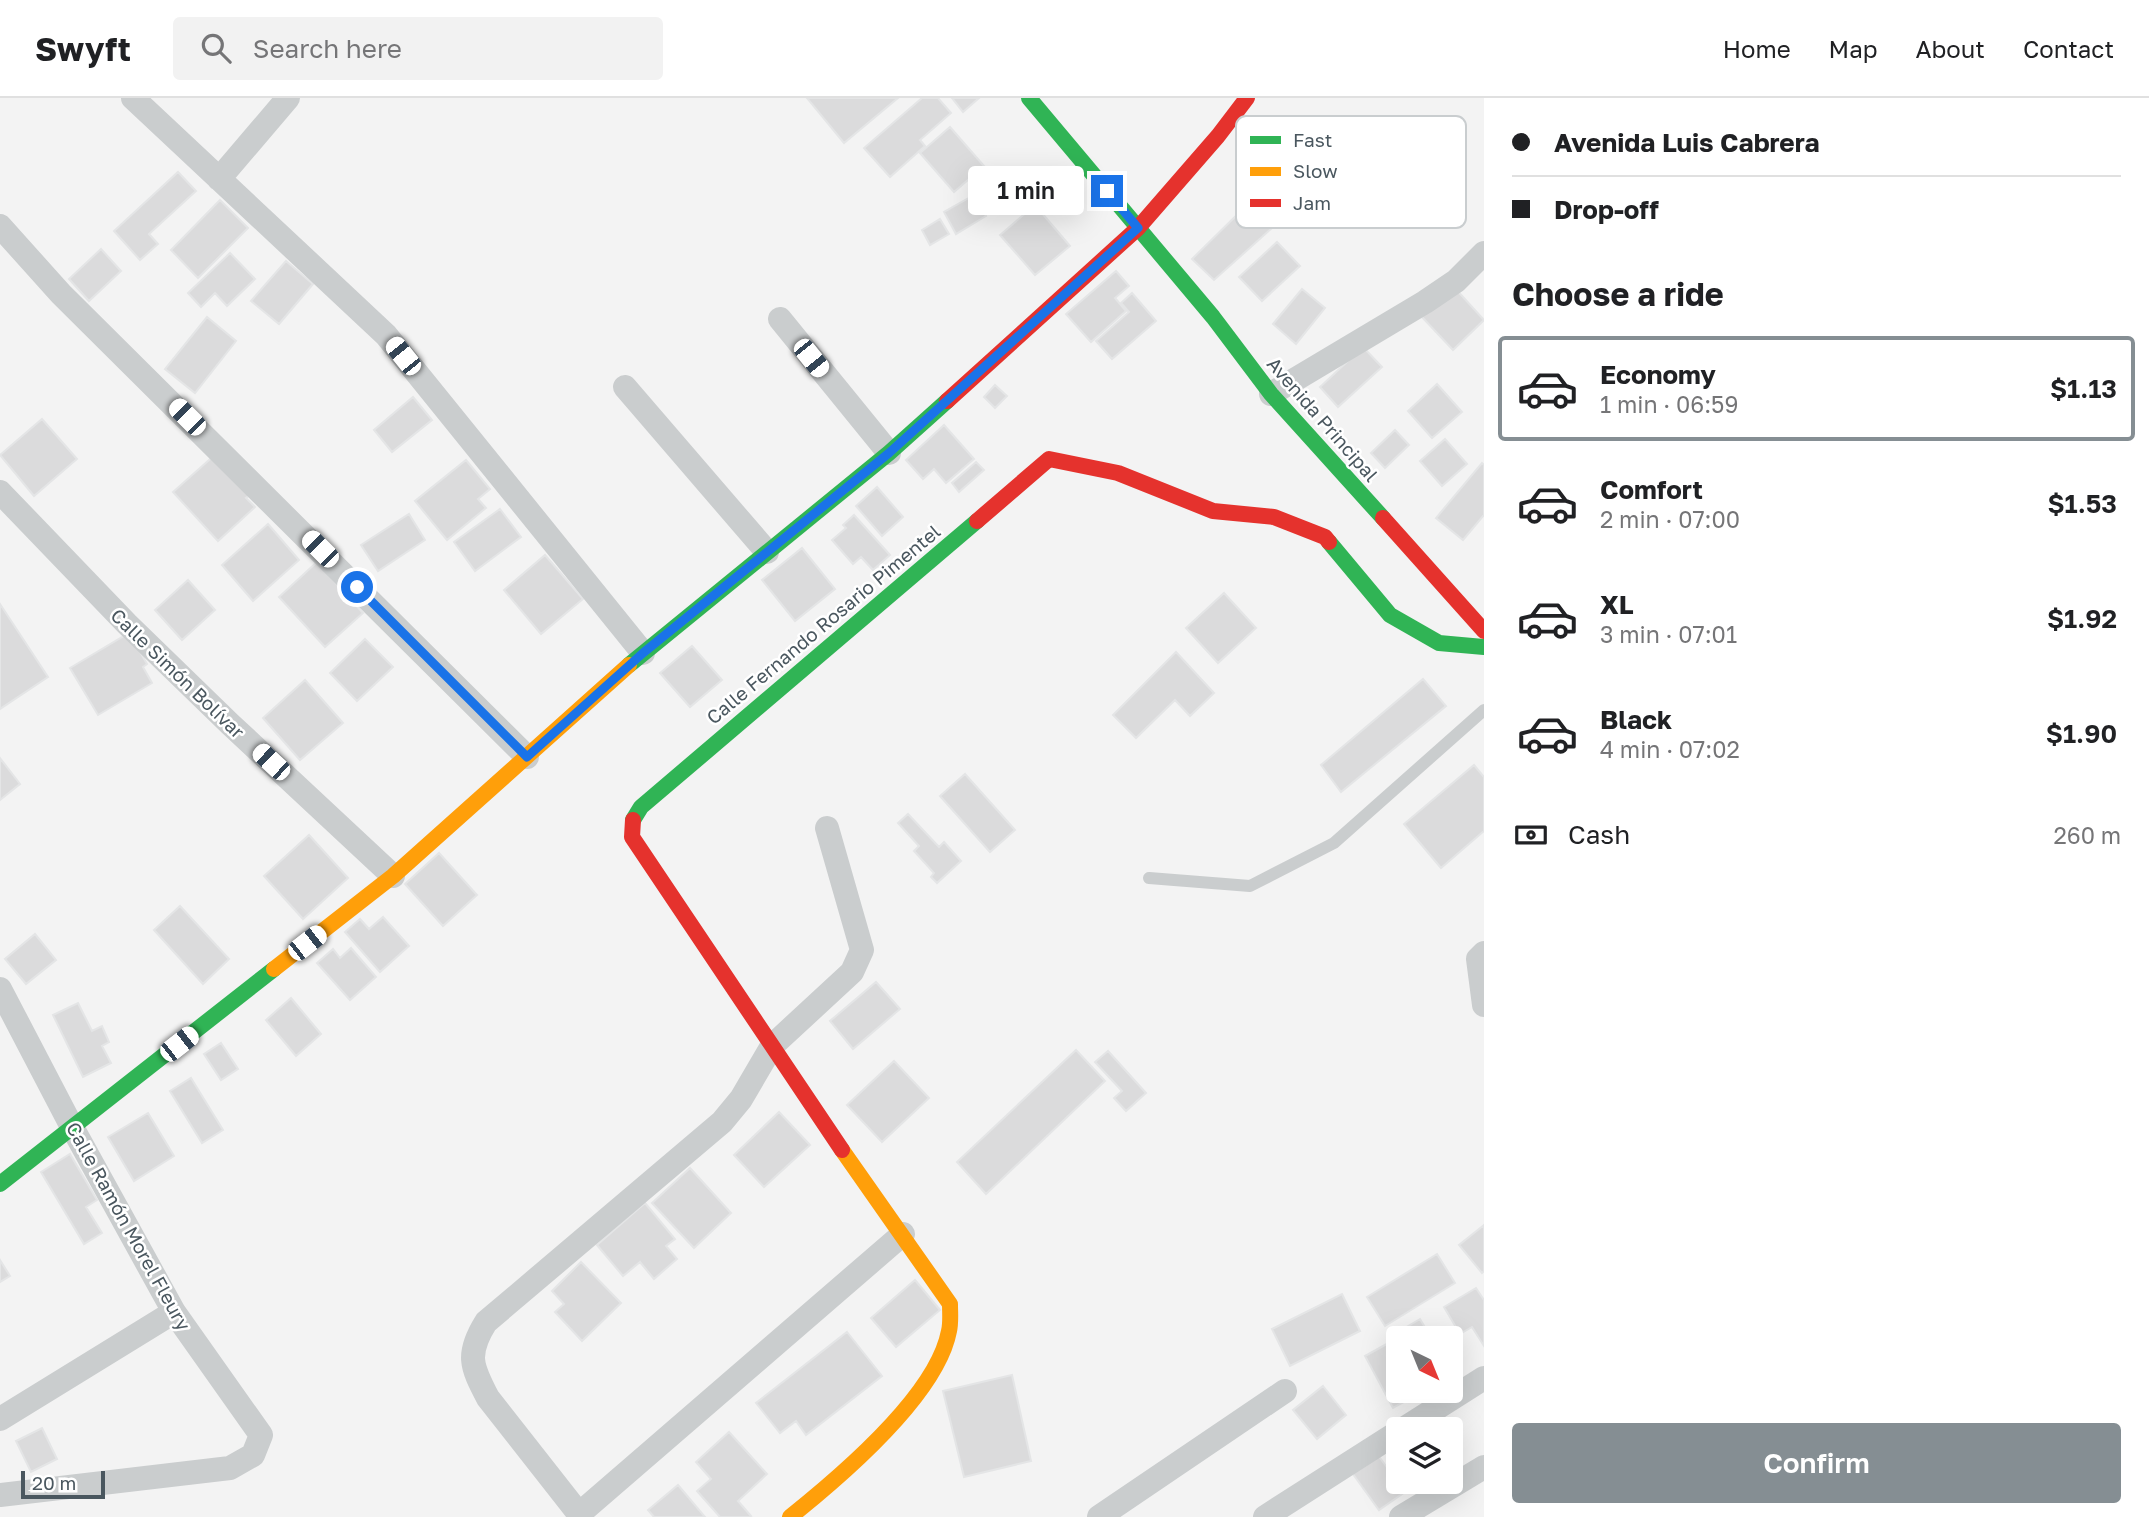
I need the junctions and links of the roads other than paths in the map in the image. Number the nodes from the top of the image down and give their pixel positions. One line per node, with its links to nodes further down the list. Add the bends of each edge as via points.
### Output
1 (133, 98): 5 (street)
2 (288, 98): 5 (street)
3 (1029, 98): 7 (street, Avenida Principal)
4 (1247, 98): 7 (street)
5 (219, 179): 17 (street, via 386,335)
6 (0, 226): 19 (street, via 61,294)
7 (1138, 228): 11 (street, Avenida Principal); 12 (street)
8 (1484, 253): 11 (street, via 1456,281)
9 (780, 319): 12 (street)
10 (625, 387): 14 (street)
11 (1271, 394): 15 (street, Avenida Principal)
12 (889, 453): 14 (street)
13 (0, 492): 21 (street, Calle Simón Bolívar, via 145,642)
14 (767, 552): 17 (street)
15 (1483, 631)
16 (1484, 647): 26 (street, Calle Fernando Rosario Pimentel, via 1439,643 1391,615 1325,537 1274,517 1213,511 1118,473 1049,459 640,807 632,821 632,837)
17 (643, 653): 19 (street)
18 (1484, 710): 22 (lane, via 1334,844 1250,887)
19 (527, 757): 21 (street)
20 (827, 828): 26 (street, via 862,950 852,972)
21 (393, 877): 27 (street)
22 (1149, 878)
23 (1484, 953): 25 (street, via 1478,959)
24 (0, 989): 27 (street, Calle Ramón Morel Fleury)
25 (1484, 1005)
26 (772, 1046): 29 (street, Calle Fernando Rosario Pimentel); 39 (street, via 722,1122 486,1322 474,1340 471,1360 488,1398)
27 (72, 1127): 28 (street); 30 (street, Calle Ramón Morel Fleury)
28 (0, 1184)
29 (903, 1234): 38 (street, Calle Fernando Rosario Pimentel, via 950,1304 950,1333 935,1368 909,1403); 39 (street)
30 (174, 1312): 34 (street); 37 (street, Calle Ramón Morel Fleury, via 261,1435 253,1455 230,1468)
31 (1484, 1378): 33 (street)
32 (1284, 1391): 40 (street)
33 (1422, 1417)
34 (0, 1419)
35 (1386, 1440): 41 (street)
36 (1484, 1467): 42 (street)
37 (0, 1495)
38 (802, 1514)
39 (581, 1515)
40 (1099, 1517)
41 (1265, 1517)
42 (1401, 1517)

